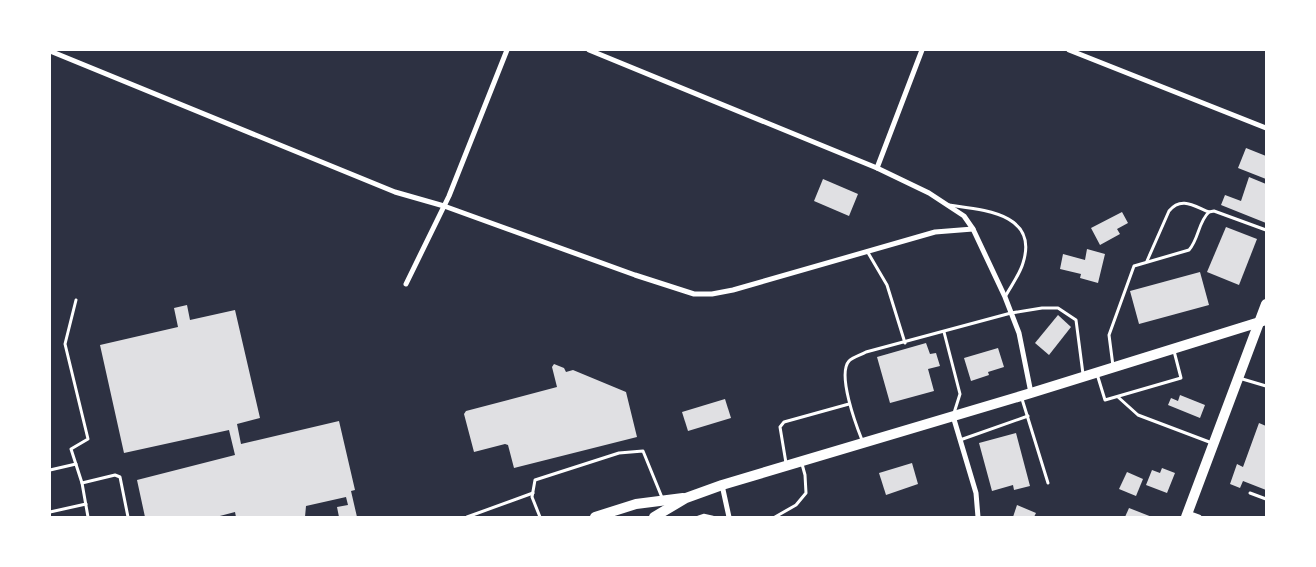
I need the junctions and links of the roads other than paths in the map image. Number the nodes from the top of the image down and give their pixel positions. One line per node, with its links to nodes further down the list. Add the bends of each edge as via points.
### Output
1 (507, 50): 9 (street)
2 (589, 50): 7 (street)
3 (922, 50): 7 (street)
4 (1069, 50): 6 (street)
5 (50, 51): 9 (street, via 395,192)
6 (1266, 128)
7 (877, 168): 8 (street)
8 (949, 205): 11 (street, via 964,216); 16 (lane, via 988,210 1008,218 1021,229 1026,246 1023,263)
9 (444, 206): 13 (street, via 694,294 733,290); 15 (street)
10 (1209, 212): 12 (lane); 14 (lane, via 1204,216 1189,250); 14 (lane, via 1180,202 1174,205)
11 (973, 229): 13 (street, via 935,232); 16 (street)
12 (1266, 230)
13 (867, 252): 22 (lane, via 887,285)
14 (1147, 262): 24 (lane, via 1134,266 1108,335)
15 (406, 284)
16 (1005, 297): 19 (street)
17 (76, 300): 38 (lane, via 65,344 88,439 71,449)
18 (1266, 304): 20 (main road)
19 (1011, 313): 21 (lane); 26 (lane, via 1058,308 1076,320); 29 (street, via 1019,333)
20 (1263, 321): 23 (main road); 27 (main road)
21 (944, 332): 22 (lane); 32 (lane, via 960,394)
22 (905, 343): 31 (lane, via 866,352 849,360 844,368)
23 (1173, 348): 24 (main road); 30 (lane, via 1181,378)
24 (1113, 367): 25 (main road)
25 (1096, 372): 26 (main road); 30 (lane, via 1105,400)
26 (1083, 376): 29 (main road)
27 (1239, 377): 28 (lane); 36 (main road)
28 (1266, 386)
29 (1026, 394): 32 (main road); 33 (lane)
30 (1118, 397): 36 (lane, via 1138,415)
31 (849, 404): 35 (lane); 39 (lane, via 784,422 780,426)
32 (953, 416): 34 (street); 35 (main road)
33 (1028, 416): 34 (lane); 41 (lane)
34 (960, 440): 59 (street, via 976,493)
35 (863, 443): 37 (main road)
36 (1214, 444): 50 (main road)
37 (801, 462): 39 (main road); 58 (lane, via 806,493 796,505)
38 (76, 464): 40 (lane); 42 (lane)
39 (787, 466): 43 (main road)
40 (50, 470)
41 (1048, 483)
42 (82, 484): 47 (lane); 52 (lane, via 120,476)
43 (722, 485): 48 (main road); 57 (street)
44 (533, 493): 48 (lane, via 535,480 619,453 643,451); 53 (lane); 54 (lane)
45 (1250, 494): 46 (lane)
46 (1266, 499)
47 (86, 504): 49 (lane); 51 (lane)
48 (665, 505): 55 (main road, via 636,504); 56 (main road)
49 (50, 512)
50 (1187, 515): 60 (street)
51 (88, 517)
52 (128, 517)
53 (466, 517)
54 (540, 517)
55 (595, 517)
56 (654, 517)
57 (729, 517)
58 (775, 517)
59 (978, 517)
60 (1198, 517)

